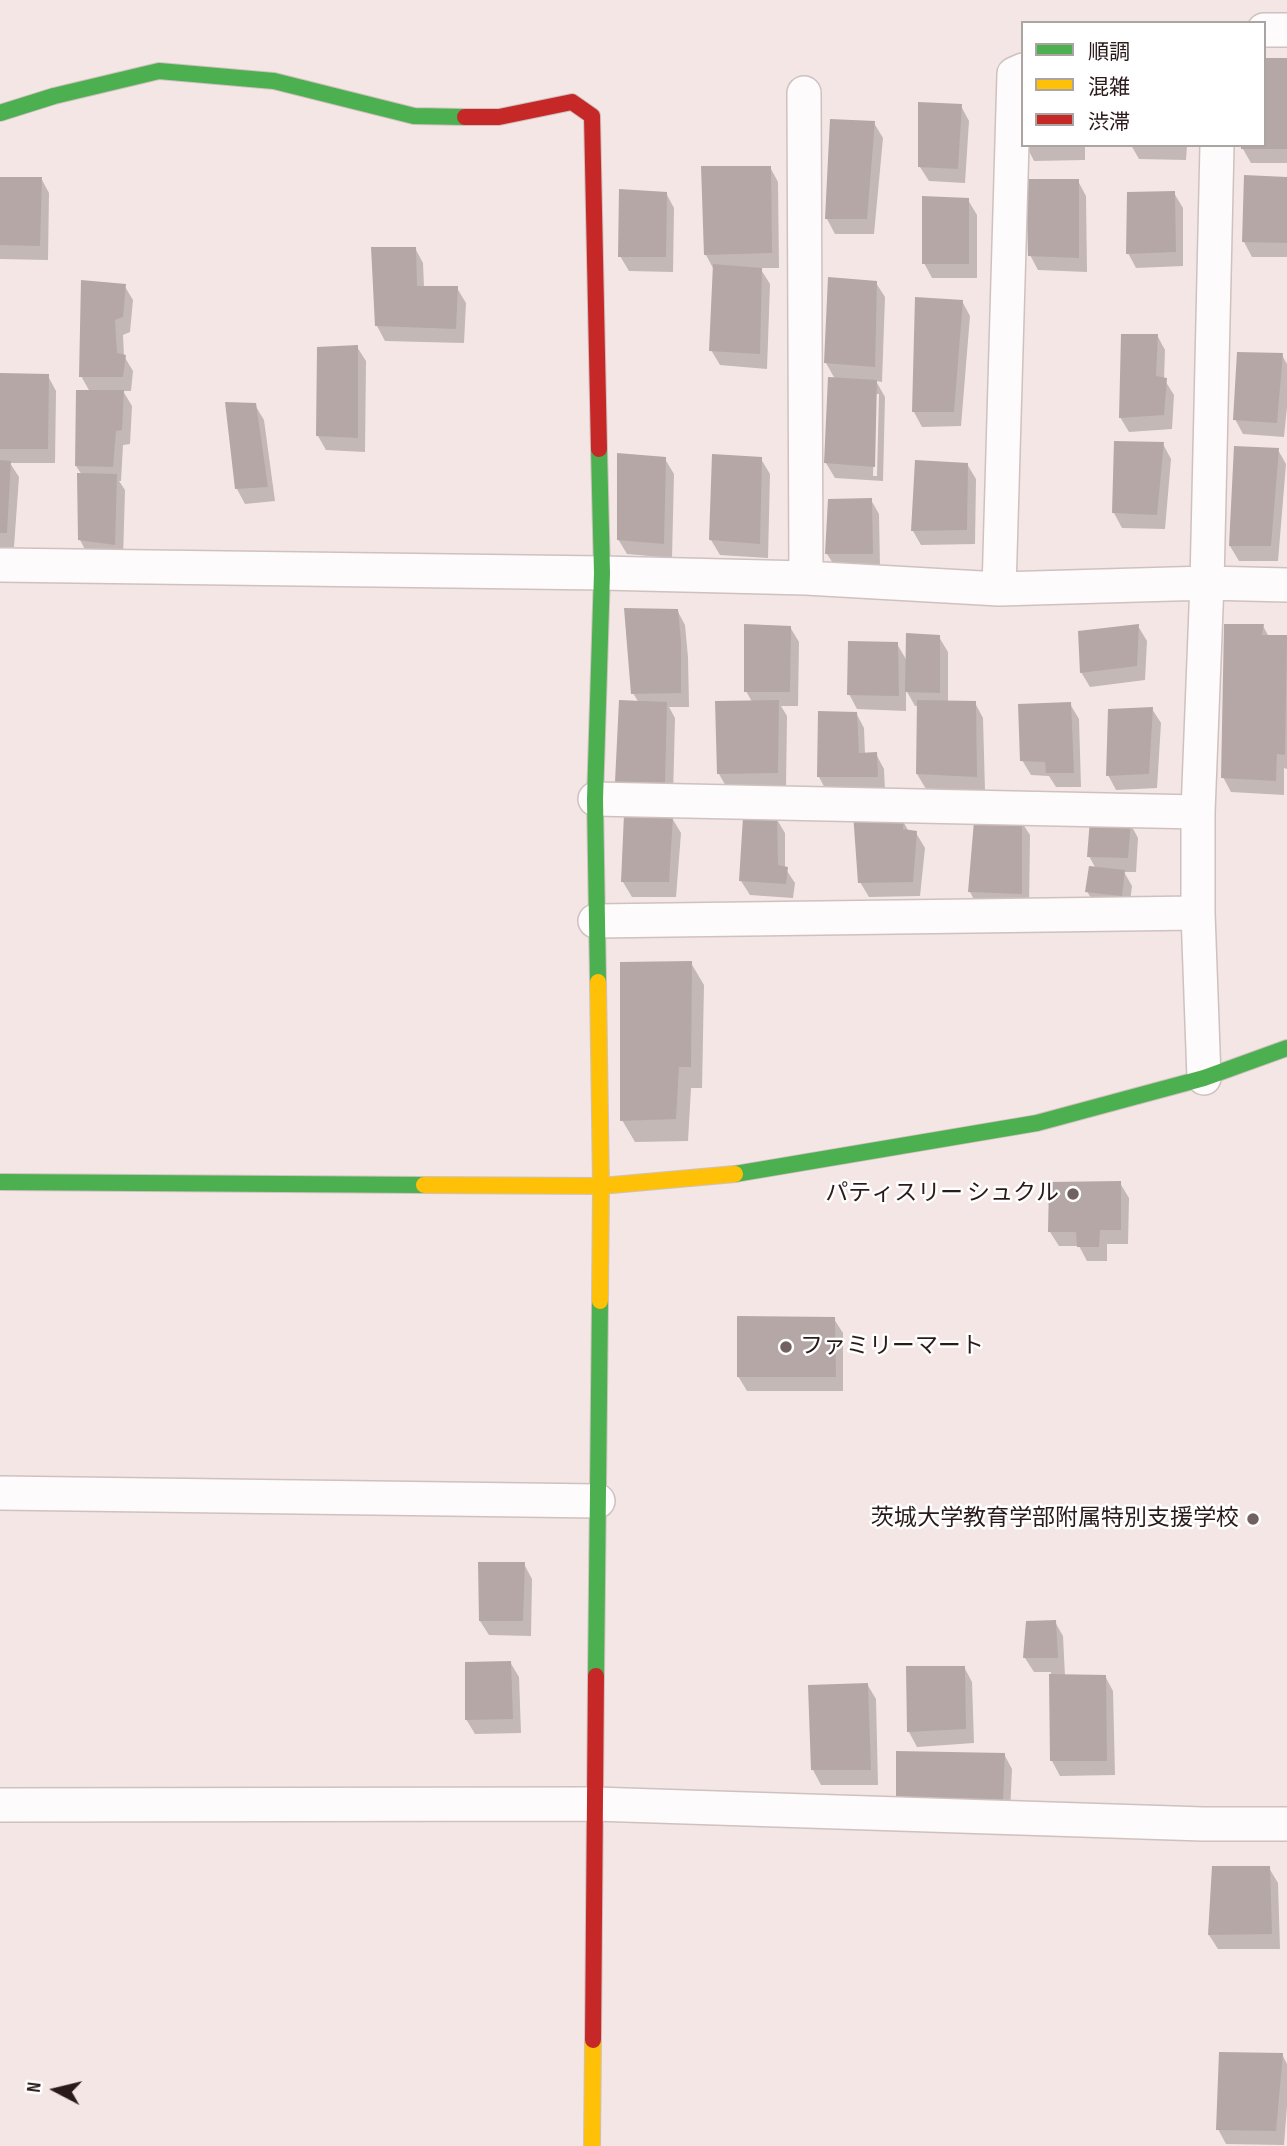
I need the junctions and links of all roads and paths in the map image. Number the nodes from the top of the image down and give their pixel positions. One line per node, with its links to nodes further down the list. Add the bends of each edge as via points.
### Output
1 (1266, 30): 2 (street)
2 (1287, 30)
3 (1021, 71): 12 (street, via 1014,74)
4 (804, 93): 9 (street)
5 (0, 113): 8 (street, via 159,71 274,81 414,116 499,117 572,102 592,116)
6 (1217, 147): 10 (street)
7 (0, 565): 8 (street)
8 (602, 573): 9 (street); 13 (street)
9 (806, 578): 12 (street)
10 (1207, 583): 11 (street); 12 (street); 14 (street)
11 (1287, 585)
12 (999, 589)
13 (595, 799): 14 (street); 16 (street)
14 (1198, 812): 15 (street)
15 (1198, 913): 16 (street); 18 (street)
16 (595, 921): 20 (street)
17 (1287, 1048): 18 (street)
18 (1204, 1078): 20 (street, via 1037,1123 744,1173)
19 (0, 1182): 20 (street)
20 (601, 1186): 22 (street)
21 (0, 1493): 22 (street)
22 (598, 1501): 23 (street)
23 (595, 1804): 24 (street); 25 (street); 26 (street)
24 (0, 1805)
25 (1287, 1825)
26 (592, 2146)

